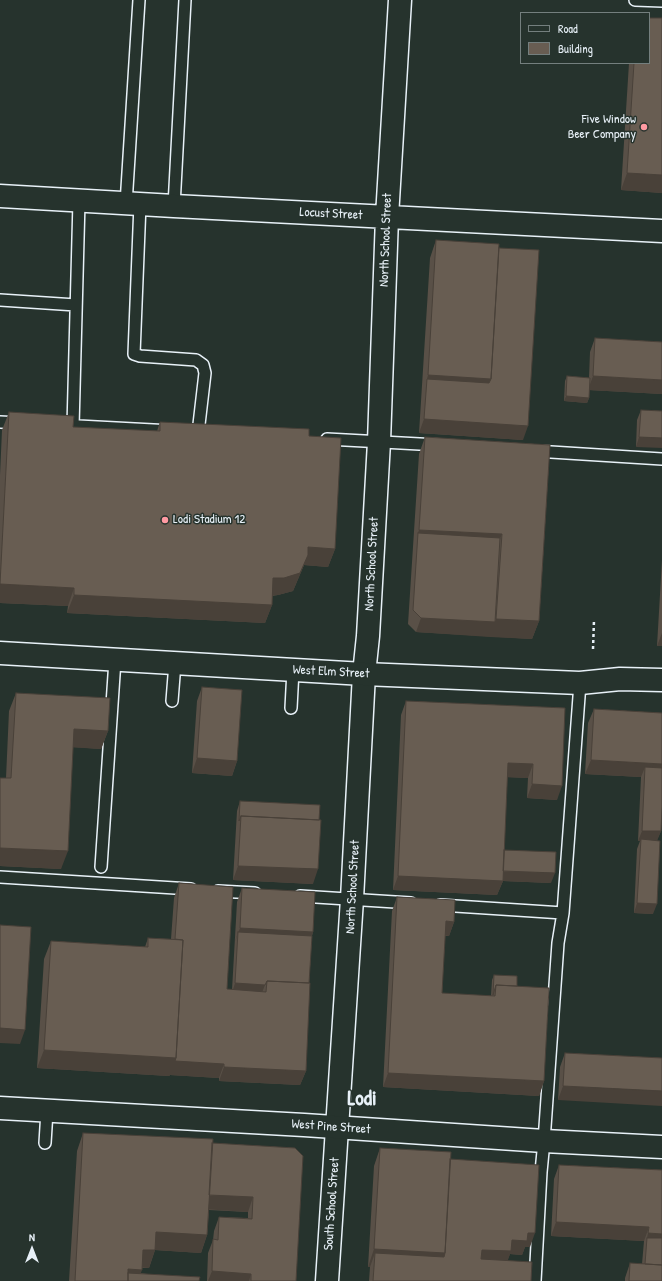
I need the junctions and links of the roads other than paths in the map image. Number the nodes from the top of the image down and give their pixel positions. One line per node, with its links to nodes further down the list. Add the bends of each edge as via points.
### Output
1 (139, 0): 8 (lane)
2 (185, 0): 9 (lane)
3 (400, 0): 10 (street, North School Street)
4 (635, 0): 5 (lane)
5 (662, 1)
6 (0, 196): 7 (street, Locust Street)
7 (79, 201): 8 (street, Locust Street); 13 (lane)
8 (133, 204): 9 (street, Locust Street); 17 (lane, via 134,354 196,360 203,365 205,373 194,432)
9 (174, 206): 10 (street, Locust Street)
10 (387, 217): 11 (street, Locust Street); 19 (street, North School Street)
11 (662, 231)
12 (0, 300): 13 (lane)
13 (76, 305): 17 (lane)
14 (0, 422): 15 (lane)
15 (29, 424)
16 (51, 425): 17 (lane)
17 (72, 426)
18 (314, 438): 19 (lane)
19 (379, 442): 20 (lane); 27 (street, North School Street)
20 (450, 446)
21 (522, 450): 22 (lane)
22 (662, 459)
23 (0, 653): 24 (street, West Elm Street)
24 (115, 660): 25 (street, West Elm Street); 32 (lane)
25 (175, 663): 26 (street, West Elm Street); 30 (lane)
26 (293, 670): 27 (street, West Elm Street); 31 (lane)
27 (364, 674): 29 (street, West Elm Street); 36 (street, North School Street)
28 (662, 680): 29 (street, West Elm Street, via 620,679)
29 (580, 683): 37 (lane)
30 (172, 701)
31 (291, 708)
32 (102, 867)
33 (0, 877): 34 (lane)
34 (267, 894)
35 (291, 895): 36 (lane)
36 (352, 899): 37 (lane); 40 (street, North School Street)
37 (563, 913): 41 (lane, via 558,943)
38 (0, 1108): 39 (street, West Pine Street)
39 (48, 1111): 40 (street, West Pine Street); 42 (lane)
40 (337, 1127): 41 (street, West Pine Street); 44 (street, South School Street)
41 (544, 1141): 43 (street, West Pine Street); 45 (lane)
42 (45, 1143)
43 (662, 1147)
44 (327, 1281)
45 (535, 1281)

